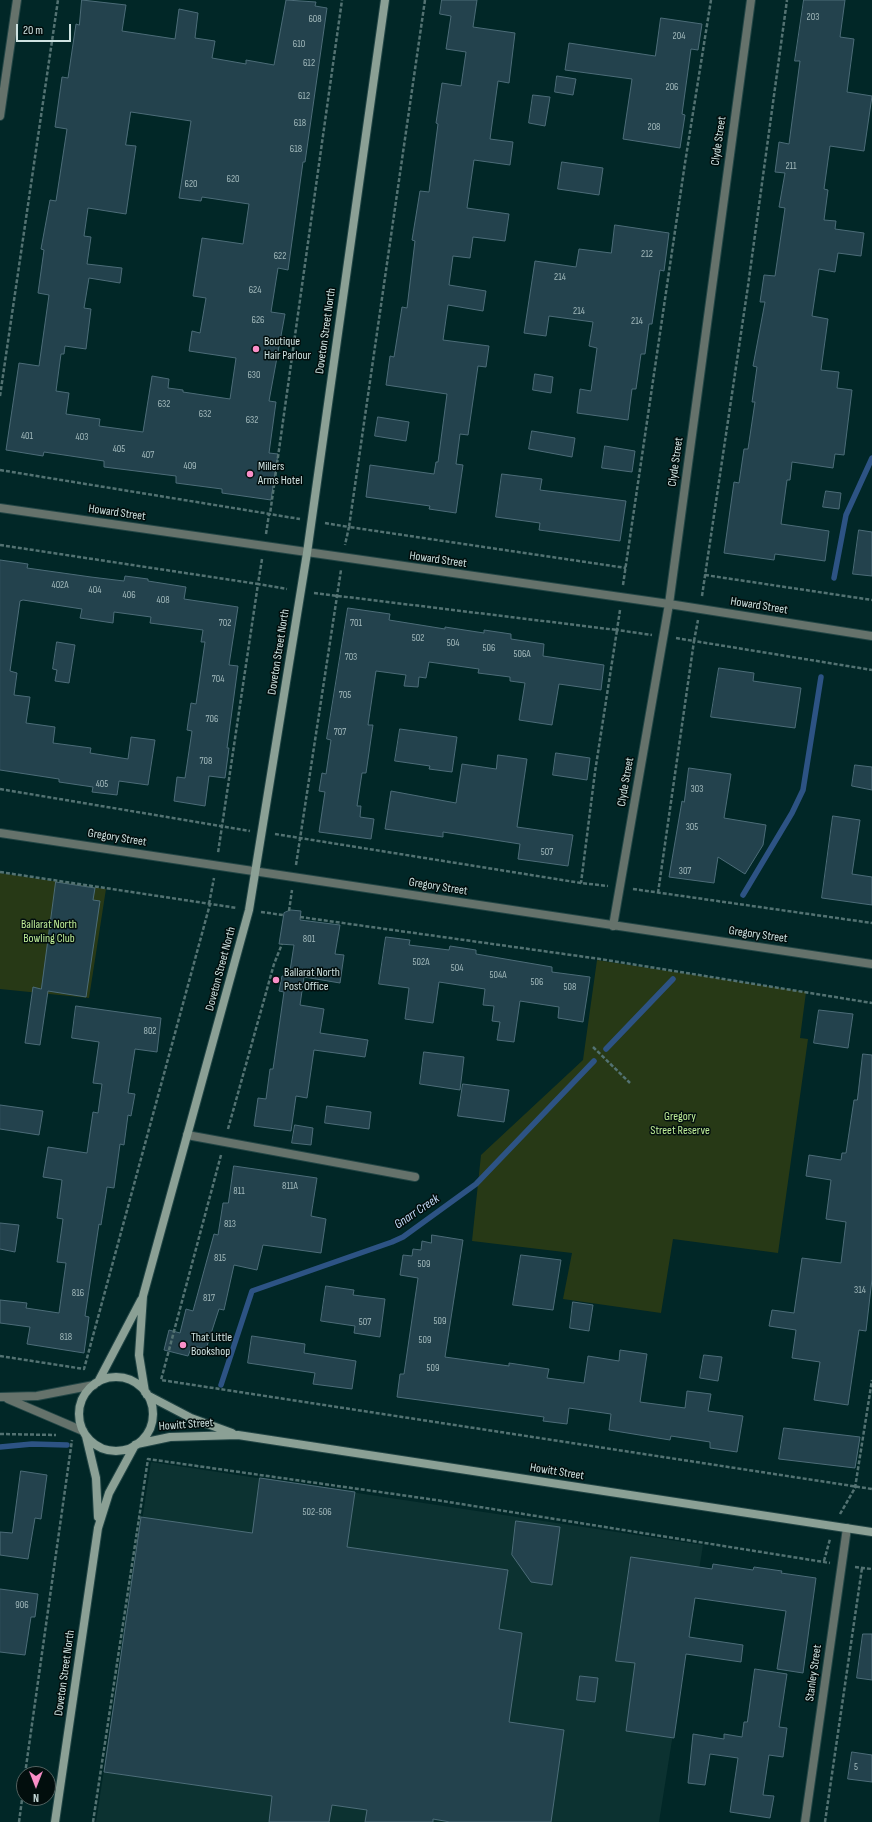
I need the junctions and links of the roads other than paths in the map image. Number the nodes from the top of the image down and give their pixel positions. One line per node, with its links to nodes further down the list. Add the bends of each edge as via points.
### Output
1 (17, 0): 4 (street)
2 (385, 0): 6 (main road, Doveton Street North)
3 (751, 0): 7 (street, Clyde Street)
4 (0, 116)
5 (0, 508): 6 (street, Howard Street)
6 (307, 553): 7 (street, Howard Street); 10 (main road, Doveton Street North)
7 (669, 604): 8 (street, Howard Street); 11 (street, Clyde Street)
8 (872, 636)
9 (0, 833): 10 (street, Gregory Street)
10 (255, 871): 11 (street, Gregory Street); 13 (main road, Doveton Street North, via 245,927)
11 (614, 926): 12 (street, Gregory Street)
12 (872, 964)
13 (187, 1136): 14 (street); 15 (main road, Doveton Street North)
14 (415, 1176)
15 (143, 1296): 16 (main road, Doveton Street North); 17 (main road, Doveton Street North, via 139,1355)
16 (96, 1384): 17 (main road, via 111,1378 124,1379 136,1384); 18 (street, via 37,1396); 19 (main road, via 85,1394 80,1406)
17 (146, 1393): 20 (main road, Howitt Street, via 191,1418); 21 (main road, via 152,1409 152,1420 148,1431)
18 (0, 1397): 19 (street, via 28,1406)
19 (84, 1433): 21 (main road, via 94,1444 110,1450 121,1450); 22 (main road, Doveton Street North, via 96,1478)
20 (238, 1435): 21 (main road, Howitt Street, via 170,1437); 23 (main road, Howitt Street)
21 (136, 1445): 22 (main road, Doveton Street North, via 109,1493)
22 (98, 1528): 25 (main road, Doveton Street North)
23 (848, 1528): 24 (main road, Howitt Street); 26 (street, Stanley Street)
24 (872, 1532)
25 (55, 1822)
26 (805, 1822)

